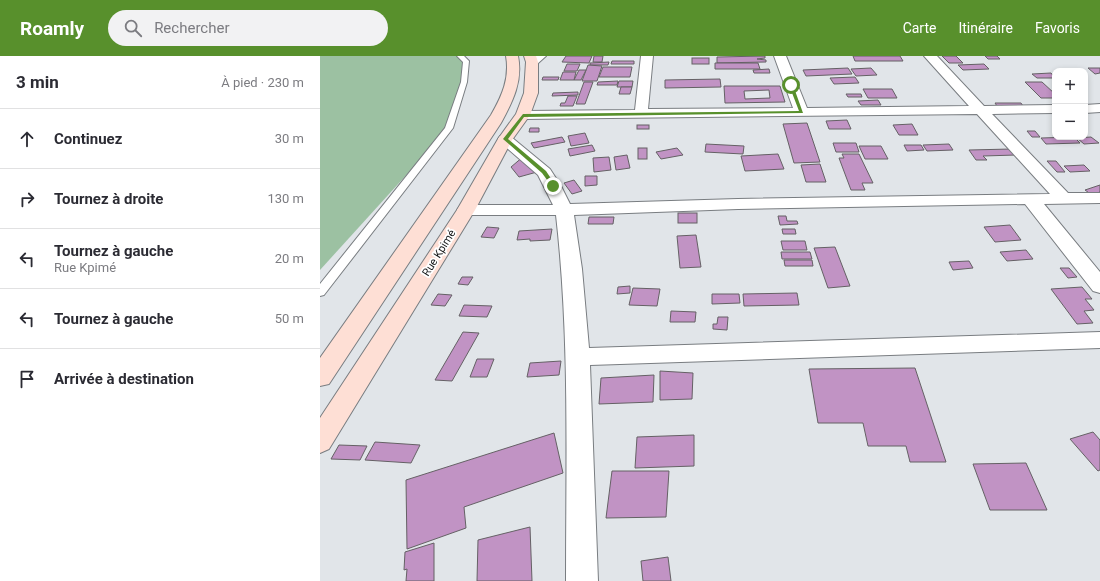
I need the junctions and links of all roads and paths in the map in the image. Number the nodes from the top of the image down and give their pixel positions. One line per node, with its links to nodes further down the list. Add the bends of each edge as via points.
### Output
1 (460, 56): 21 (lane, via 466,62 464,82 449,128)
2 (512, 56): 24 (main road, via 513,85 494,123)
3 (647, 56): 12 (street)
4 (780, 56): 11 (street)
5 (930, 56): 10 (street)
6 (534, 58): 13 (main road, Rue Kpimé, via 531,93)
7 (1100, 108): 9 (street)
8 (1052, 109): 10 (street)
9 (1088, 109)
10 (981, 110): 11 (street); 17 (street)
11 (802, 112): 12 (street)
12 (642, 114): 13 (street)
13 (523, 115): 14 (main road, Rue Kpimé)
14 (505, 139): 18 (main road, Rue Kpimé); 19 (street, via 544,172)
15 (1100, 198): 17 (street)
16 (1031, 200): 17 (street); 19 (street, via 738,204); 20 (street)
17 (1064, 200)
18 (466, 210): 19 (street); 25 (main road, Rue Kpimé)
19 (564, 210): 23 (street, via 572,269)
20 (1100, 286)
21 (320, 292)
22 (1100, 340): 23 (street)
23 (578, 357): 26 (street)
24 (320, 377)
25 (320, 441)
26 (582, 581)

